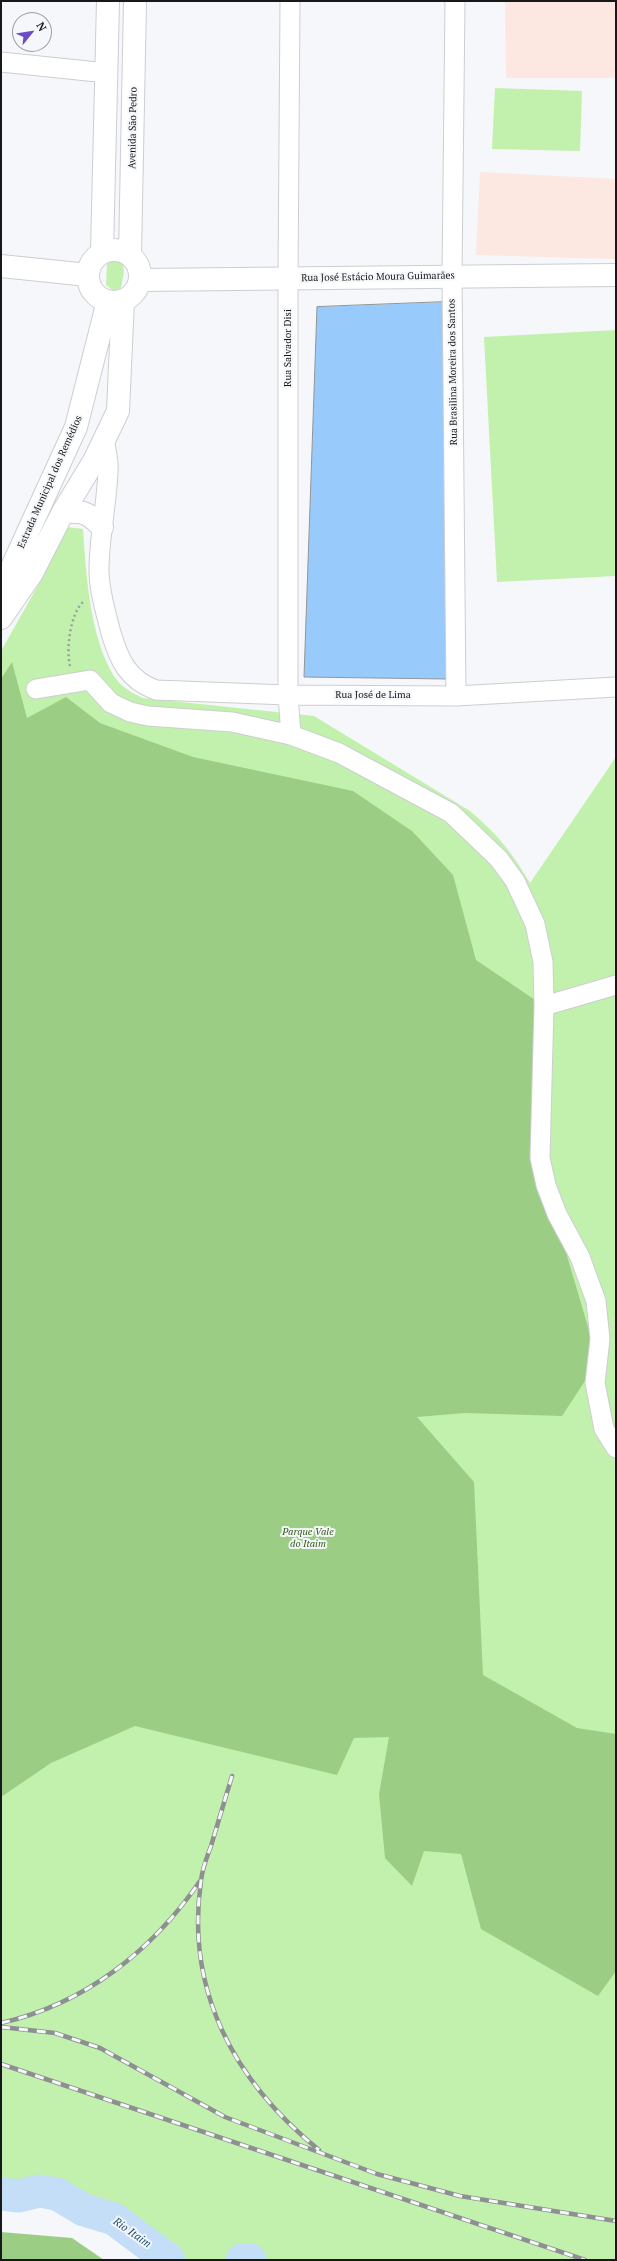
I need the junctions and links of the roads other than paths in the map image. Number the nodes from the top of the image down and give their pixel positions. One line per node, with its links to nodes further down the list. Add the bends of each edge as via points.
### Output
1 (108, 1): 6 (main road)
2 (135, 1): 8 (main road, Avenida São Pedro)
3 (290, 1): 13 (street, Rua Salvador Disi)
4 (455, 1): 12 (street, Rua Brasilina Moreira dos Santos)
5 (1, 62): 6 (street)
6 (106, 73): 7 (main road)
7 (102, 252): 8 (main road, via 117,250); 10 (main road, via 92,262)
8 (130, 255): 14 (main road, via 138,266)
9 (1, 266): 10 (main road)
10 (88, 275): 15 (main road, via 96,294)
11 (616, 275): 12 (main road, Rua José Estácio Moura Guimarães)
12 (452, 276): 13 (main road, Rua José Estácio Moura Guimarães); 25 (street, Rua Brasilina Moreira dos Santos)
13 (288, 278): 14 (main road, Rua José Estácio Moura Guimarães); 24 (street, Rua Salvador Disi)
14 (140, 280): 15 (main road, via 134,292)
15 (116, 300): 16 (main road, Estrada Municipal dos Remédios); 17 (main road, via 118,411)
16 (82, 410): 17 (main road); 20 (main road, Estrada Municipal dos Remédios)
17 (104, 440): 18 (main road); 19 (street, via 108,469)
18 (63, 512): 19 (main road, via 79,511 91,515); 21 (main road, via 32,573)
19 (102, 527): 24 (street, Rua José de Lima, via 100,592 116,649 123,666 133,678 144,686 156,690)
20 (1, 591)
21 (1, 618)
22 (616, 687): 25 (street, Rua José de Lima)
23 (36, 689): 26 (street, via 90,680 111,703 130,712 148,716 232,722)
24 (288, 695): 25 (street, Rua José de Lima); 26 (street, Rua Salvador Disi)
25 (456, 696)
26 (291, 735): 28 (street, via 339,752 451,813 499,859 514,880 535,924 543,962)
27 (616, 985): 28 (street)
28 (544, 1006): 29 (street, via 540,1158 546,1185 555,1208 580,1257 596,1301 600,1339 595,1384 604,1429)
29 (616, 1448)

